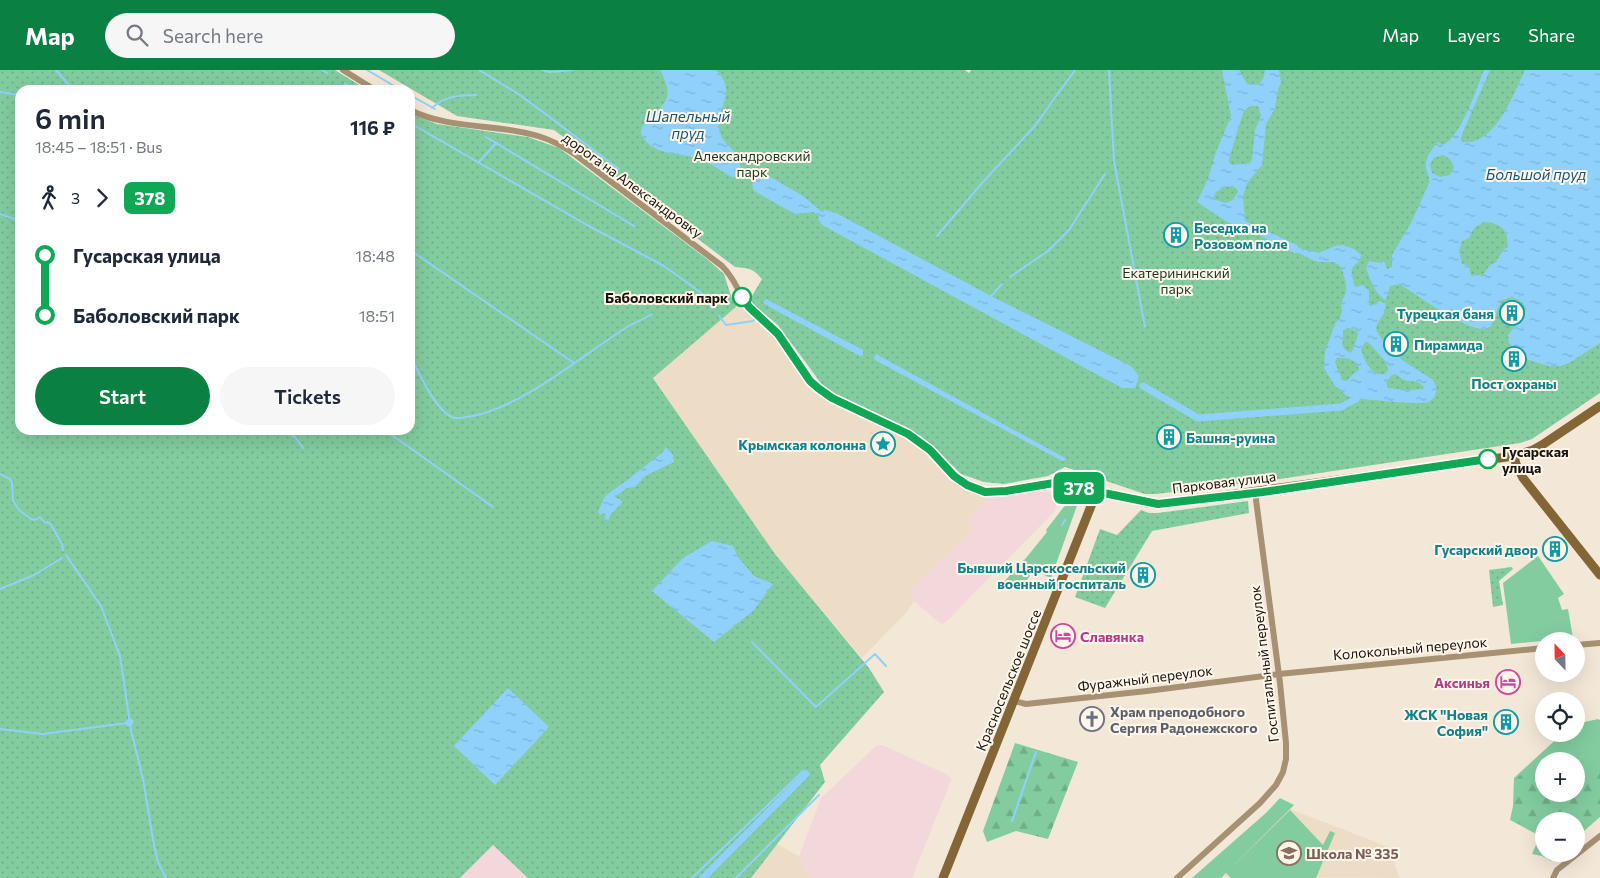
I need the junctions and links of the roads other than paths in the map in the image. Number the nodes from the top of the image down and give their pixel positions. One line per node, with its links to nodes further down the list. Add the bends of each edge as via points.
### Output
1 (343, 70): 2 (street)
2 (367, 85)
3 (415, 112): 4 (street, дорога на Александровку, via 431,119 537,136 566,148 722,266 732,275)
4 (738, 288): 7 (street, Парковая улица, via 749,307 773,328 818,388 914,438 967,485 985,492 1054,483)
5 (1600, 406): 6 (main road, Парковая улица, via 1542,445)
6 (1514, 456): 8 (main road, Парковая улица); 9 (main road, via 1523,478)
7 (1097, 491): 8 (main road, Парковая улица, via 1158,504); 14 (main road, Красносельское шоссе)
8 (1255, 492): 13 (street, Госпитальный переулок)
9 (1600, 575)
10 (1600, 643): 11 (street)
11 (1585, 644)
12 (1535, 649): 13 (street, Колокольный переулок)
13 (1279, 674): 14 (street, Фуражный переулок, via 1026,704); 17 (street, Госпитальный переулок, via 1286,743 1283,772 1260,802)
14 (1014, 701): 16 (main road, Красносельское шоссе)
15 (1600, 836): 18 (street, via 1557,870)
16 (943, 878)
17 (1177, 878)
18 (1553, 878)

